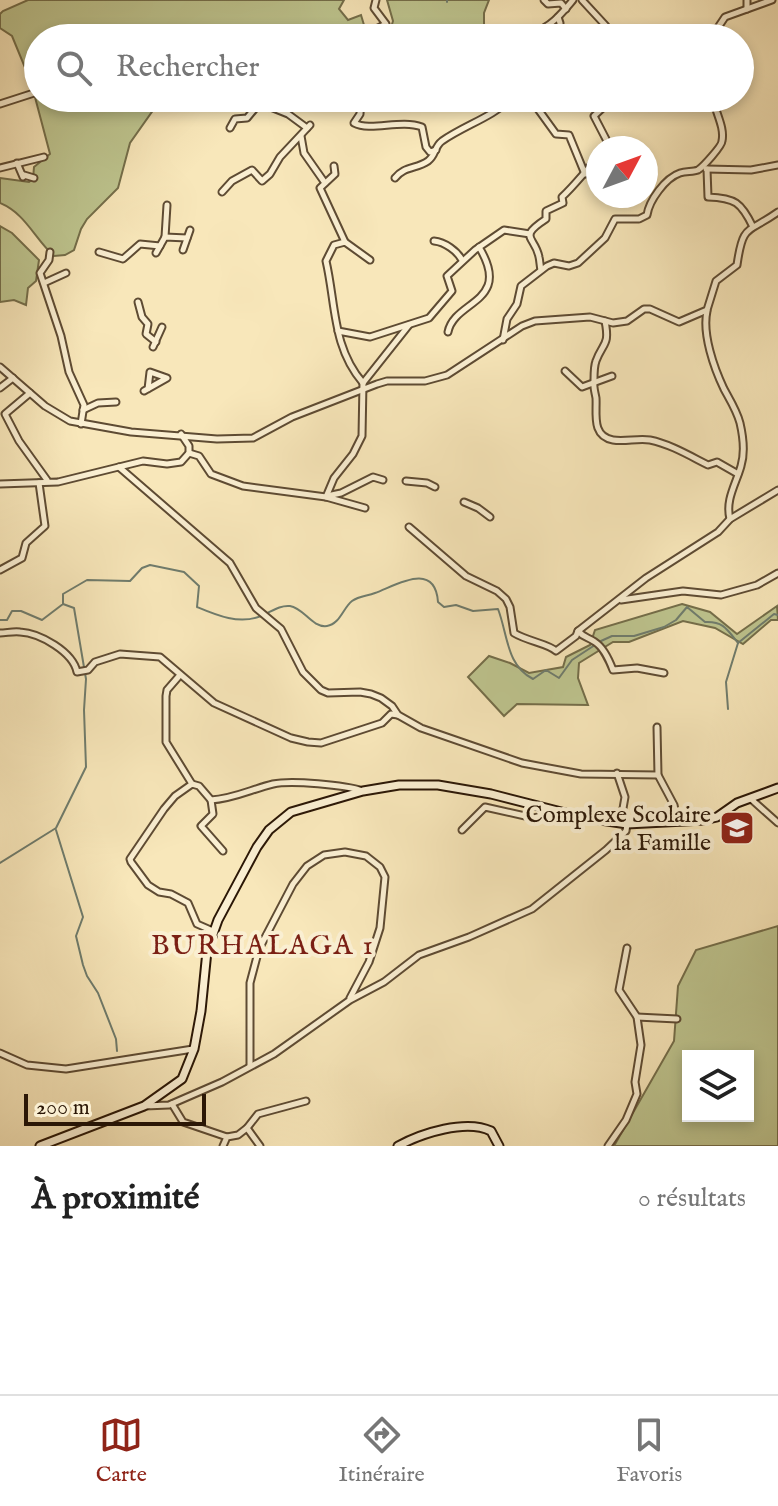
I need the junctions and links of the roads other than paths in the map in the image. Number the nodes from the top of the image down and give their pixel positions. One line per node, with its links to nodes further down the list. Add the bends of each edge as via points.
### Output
1 (376, 0): 10 (street, via 374,8)
2 (544, 0): 7 (street)
3 (573, 0): 7 (street)
4 (582, 0): 13 (street)
5 (747, 0): 8 (street)
6 (772, 0): 8 (street)
7 (566, 9): 9 (street)
8 (747, 9): 14 (street)
9 (558, 17): 11 (street); 12 (street)
10 (386, 24)
11 (549, 24)
12 (560, 24)
13 (602, 24)
14 (720, 24)
15 (24, 96): 16 (street)
16 (0, 104)
17 (252, 112): 24 (street, via 235,119)
18 (282, 112): 25 (street, via 309,126)
19 (360, 112): 27 (street, via 354,123 360,129 417,125 426,147)
20 (493, 112): 27 (street, via 464,126)
21 (540, 112): 36 (street, via 556,134 569,135)
22 (596, 112): 26 (street)
23 (717, 112): 33 (street, via 722,144)
24 (230, 128)
25 (301, 135): 35 (street); 39 (street, via 304,153)
26 (604, 136)
27 (436, 150): 38 (street, via 424,164)
28 (44, 157): 29 (street)
29 (17, 163): 32 (street); 37 (street, via 23,177)
30 (778, 165): 33 (street)
31 (334, 166): 39 (street, via 335,174)
32 (0, 168)
33 (704, 168): 44 (street, via 708,197 731,199); 59 (street, via 676,174 664,183 647,215 615,219 605,238 578,263 554,263)
34 (586, 172): 36 (street)
35 (270, 174): 40 (street); 41 (street, via 262,181 250,169)
36 (585, 175): 46 (street)
37 (34, 178)
38 (395, 178)
39 (325, 183): 50 (street, via 320,188 324,201)
40 (264, 188)
41 (222, 192)
42 (167, 205): 47 (street)
43 (778, 212): 44 (street)
44 (753, 227): 63 (street, via 741,238 737,265 716,281)
45 (190, 230): 48 (street)
46 (530, 234): 52 (street, via 504,230); 59 (street)
47 (165, 237): 48 (street); 51 (street)
48 (187, 238): 53 (street)
49 (434, 241): 58 (street, via 443,242)
50 (345, 242): 57 (street); 67 (street, via 334,245 326,261)
51 (160, 246): 55 (street, via 140,244 123,259); 56 (street)
52 (479, 247): 58 (street); 68 (street, via 488,265 486,290 451,320)
53 (183, 250)
54 (50, 252): 61 (street, via 40,273)
55 (99, 252)
56 (156, 253)
57 (370, 260)
58 (462, 260): 65 (street, via 446,270 450,294 429,318)
59 (541, 270): 69 (street, via 521,286)
60 (66, 273): 61 (street)
61 (44, 283): 80 (street)
62 (138, 302): 66 (street, via 148,324 146,334 155,345)
63 (707, 310): 64 (street, via 679,322 650,309 627,321); 86 (street, via 708,340 740,424 743,450)
64 (605, 321): 69 (street, via 535,321); 75 (street, via 608,334 596,359)
65 (409, 324): 67 (street, via 370,337); 74 (street)
66 (162, 327)
67 (338, 331): 74 (street)
68 (448, 332)
69 (503, 340): 77 (street, via 447,375 387,381)
70 (0, 367): 73 (street)
71 (565, 371): 75 (street, via 582,387)
72 (612, 376): 75 (street)
73 (13, 378): 76 (street); 78 (street)
74 (363, 383): 77 (street)
75 (594, 384): 86 (street, via 595,417 607,439 648,439)
76 (0, 388)
77 (361, 391): 83 (street, via 253,438); 94 (street, via 362,436)
78 (30, 393): 81 (street); 82 (street, via 60,416)
79 (116, 402): 80 (street)
80 (82, 410): 82 (street)
81 (3, 415): 88 (street)
82 (81, 424): 83 (street)
83 (181, 434): 84 (street)
84 (189, 453): 85 (street, via 181,462 143,461); 94 (street, via 199,456 211,474 243,486)
85 (119, 467): 88 (street, via 65,482); 107 (street, via 230,563 256,608 281,629 314,684 328,693 371,694)
86 (738, 474): 98 (street, via 727,509)
87 (383, 480): 94 (street, via 373,477)
88 (48, 481): 90 (street)
89 (406, 481): 92 (street)
90 (39, 483): 91 (street); 100 (street, via 45,526 26,543 22,558)
91 (0, 484)
92 (435, 487)
93 (778, 490): 98 (street)
94 (326, 497): 96 (street)
95 (464, 502): 97 (street)
96 (365, 508)
97 (490, 517)
98 (730, 519): 102 (street)
99 (409, 527): 103 (street, via 466,576 506,599 514,633 528,642 556,651)
100 (0, 570)
101 (778, 573): 102 (street, via 721,595 683,591)
102 (620, 600): 103 (street)
103 (578, 631): 105 (street, via 598,642 613,670)
104 (0, 633): 106 (street, via 25,632 58,647 76,662 77,672 120,654 160,657)
105 (664, 673)
106 (180, 675): 107 (street, via 223,708 308,742 321,743); 111 (street, via 167,690 166,742)
107 (398, 715): 109 (street, via 522,763 581,774)
108 (657, 727): 110 (street)
109 (617, 773): 110 (street); 119 (street)
110 (658, 775): 117 (street)
111 (192, 784): 115 (street); 122 (street, via 164,809 130,859 148,885 188,903 197,924)
112 (778, 788): 114 (street)
113 (363, 791): 115 (street, via 290,782); 116 (street, via 438,785); 122 (street, via 281,819 257,847)
114 (751, 799): 117 (street, via 717,817); 118 (street)
115 (211, 800): 121 (street, via 213,814 201,826)
116 (547, 809): 119 (street); 120 (street, via 534,818 485,807)
117 (677, 820): 119 (street)
118 (778, 823)
119 (627, 824): 124 (street, via 624,834 532,909 419,955)
120 (462, 830)
121 (223, 851)
122 (213, 931): 127 (street)
123 (627, 948): 125 (street, via 619,990)
124 (350, 1000): 129 (street); 129 (street, via 380,928 385,877 366,856 345,852 316,859 299,875 259,949 250,983)
125 (637, 1017): 126 (street); 141 (street, via 637,1094)
126 (677, 1019)
127 (194, 1049): 128 (street, via 66,1069 27,1065); 132 (street, via 182,1079)
128 (0, 1053)
129 (250, 1066): 131 (street)
130 (306, 1101): 133 (street, via 258,1114)
131 (172, 1104): 132 (street); 134 (street, via 183,1122)
132 (144, 1106): 135 (street)
133 (247, 1128): 134 (street); 138 (street)
134 (227, 1137): 137 (street)
135 (52, 1144): 136 (street)
136 (40, 1146)
137 (223, 1146)
138 (260, 1146)
139 (398, 1146): 140 (street, via 472,1127 491,1131)
140 (499, 1146)
141 (608, 1146)

